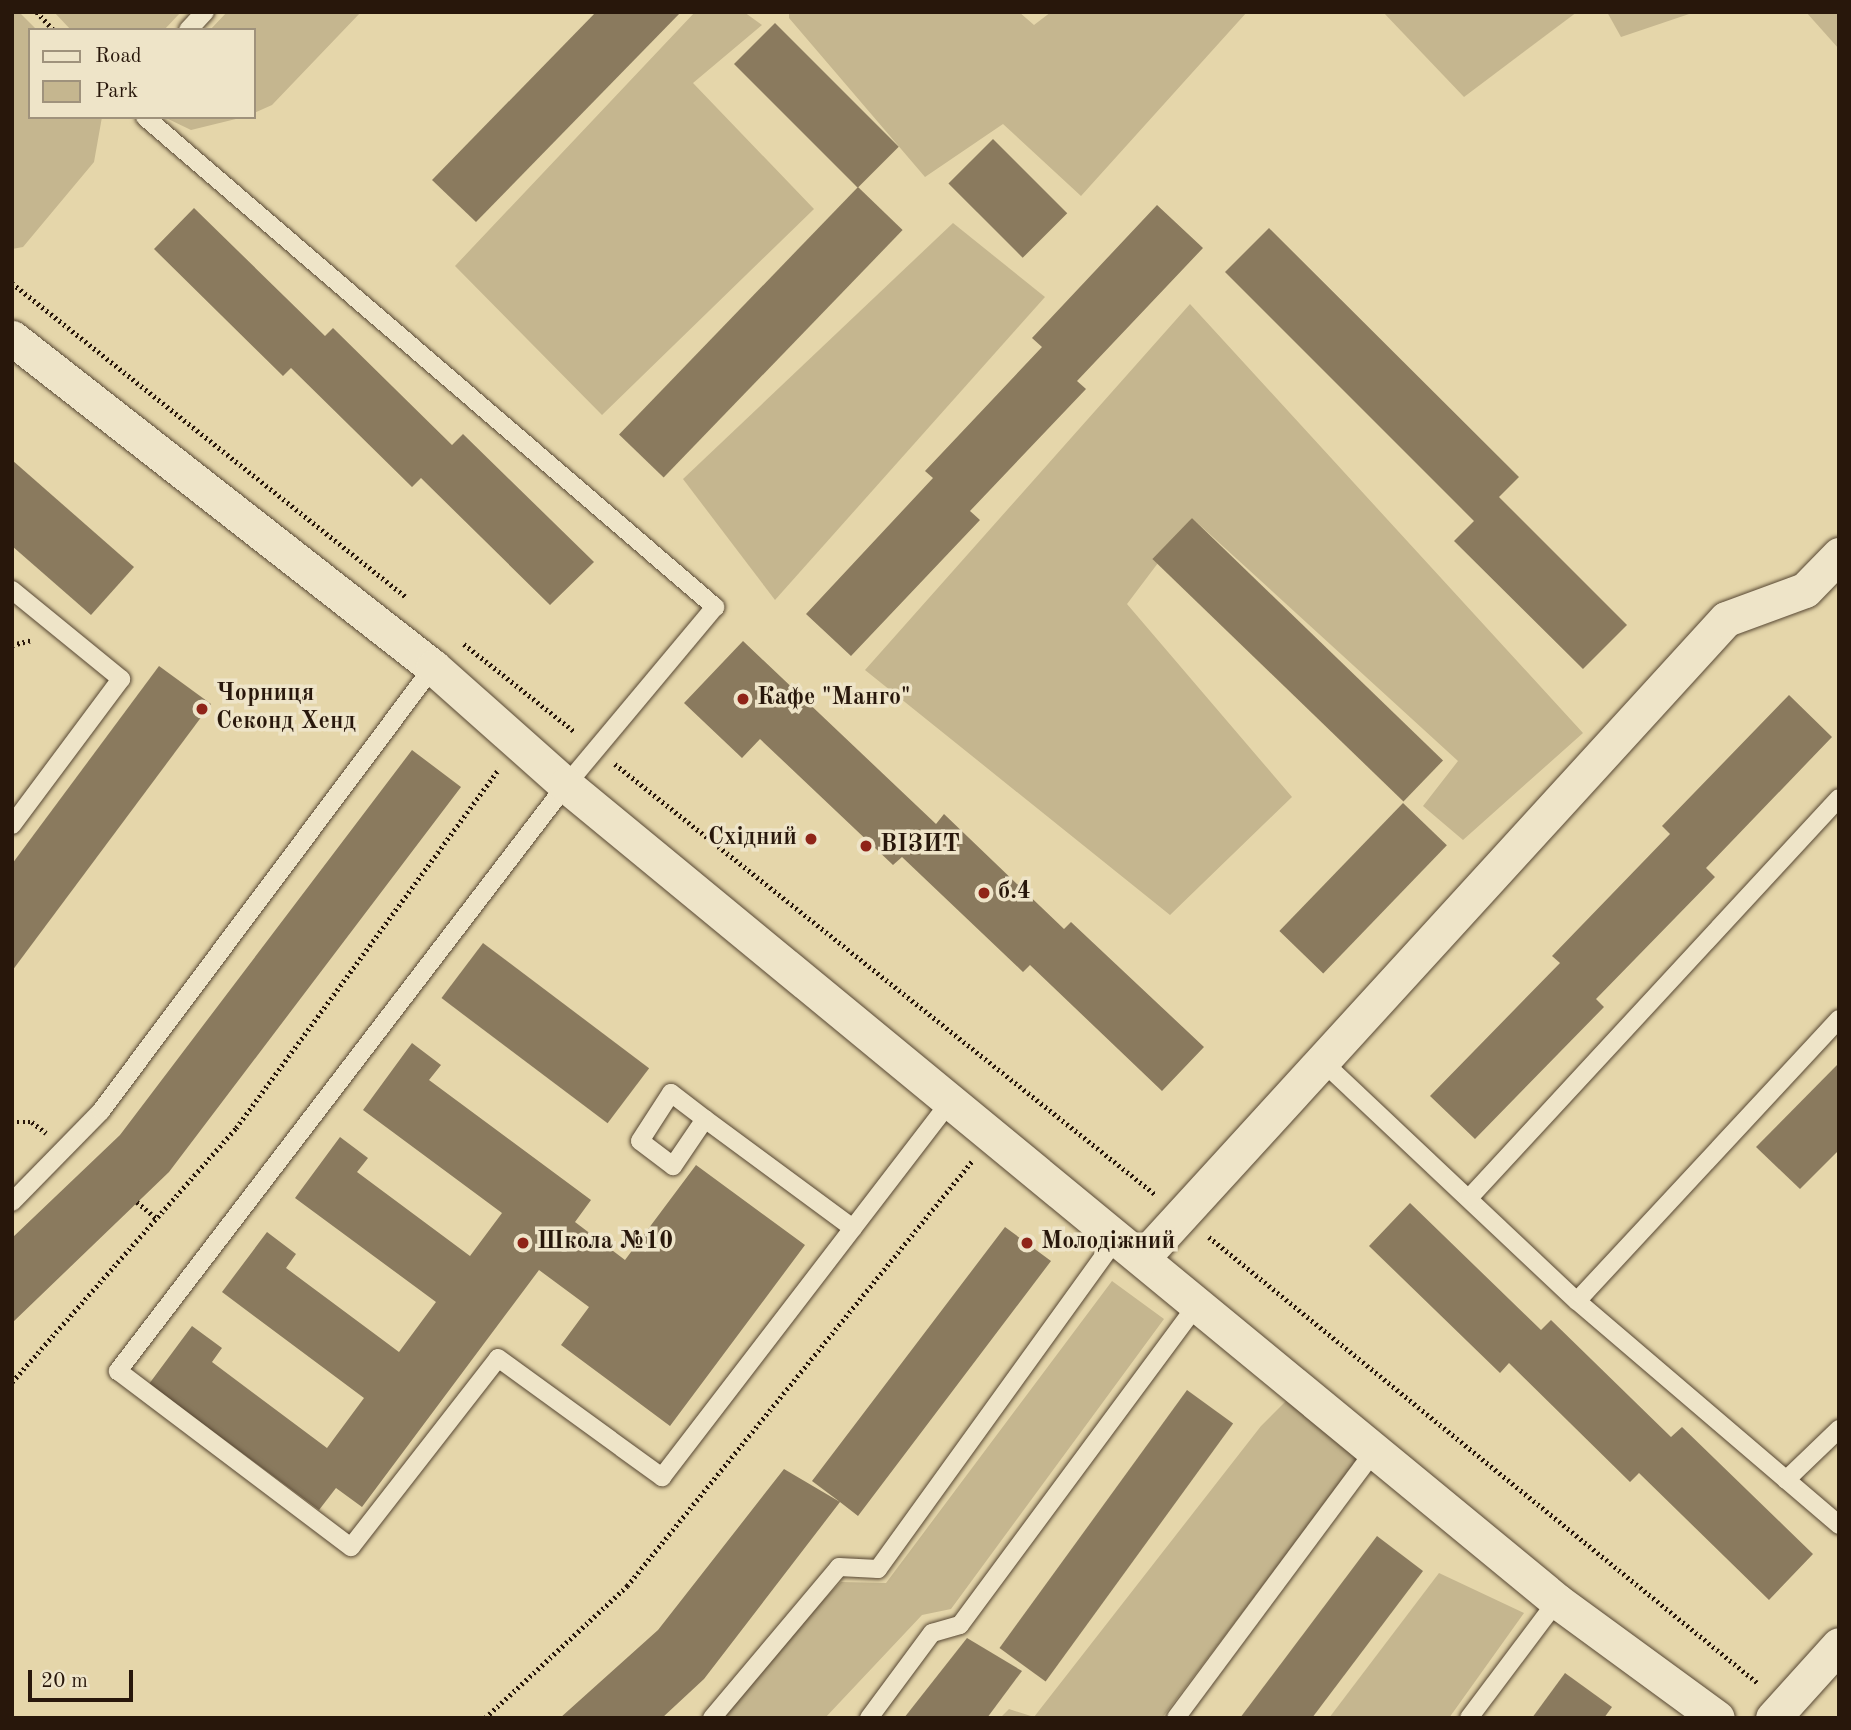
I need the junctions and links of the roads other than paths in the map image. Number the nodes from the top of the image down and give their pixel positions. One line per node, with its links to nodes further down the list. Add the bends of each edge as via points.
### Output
1 (205, 12): 2 (lane)
2 (190, 28)
3 (147, 119): 8 (lane, via 715,607)
4 (12, 338): 7 (street)
5 (1839, 555): 12 (street, via 1805,590 1726,619)
6 (12, 590): 10 (lane, via 121,678)
7 (433, 667): 8 (street); 16 (lane, via 101,1111)
8 (566, 785): 13 (street); 17 (lane, via 118,1371 351,1547 498,1358 662,1477)
9 (1839, 798): 15 (lane)
10 (12, 825)
11 (1839, 1019): 19 (lane)
12 (1322, 1061): 15 (lane); 18 (street, via 1181,1215)
13 (952, 1099): 17 (lane); 18 (street)
14 (705, 1119): 17 (lane)
15 (1469, 1197): 19 (lane)
16 (12, 1202)
17 (853, 1228)
18 (1131, 1247): 20 (street); 28 (lane, via 878,1569 839,1567)
19 (1577, 1301): 23 (lane)
20 (1198, 1303): 22 (street); 29 (lane, via 960,1625 932,1633)
21 (1839, 1429): 23 (lane)
22 (1376, 1450): 25 (street); 30 (lane)
23 (1786, 1480): 24 (lane)
24 (1839, 1525)
25 (1557, 1601): 31 (lane); 32 (street)
26 (1839, 1645): 27 (street)
27 (1778, 1711)
28 (712, 1718)
29 (869, 1718)
30 (1176, 1718)
31 (1469, 1718)
32 (1717, 1718)

